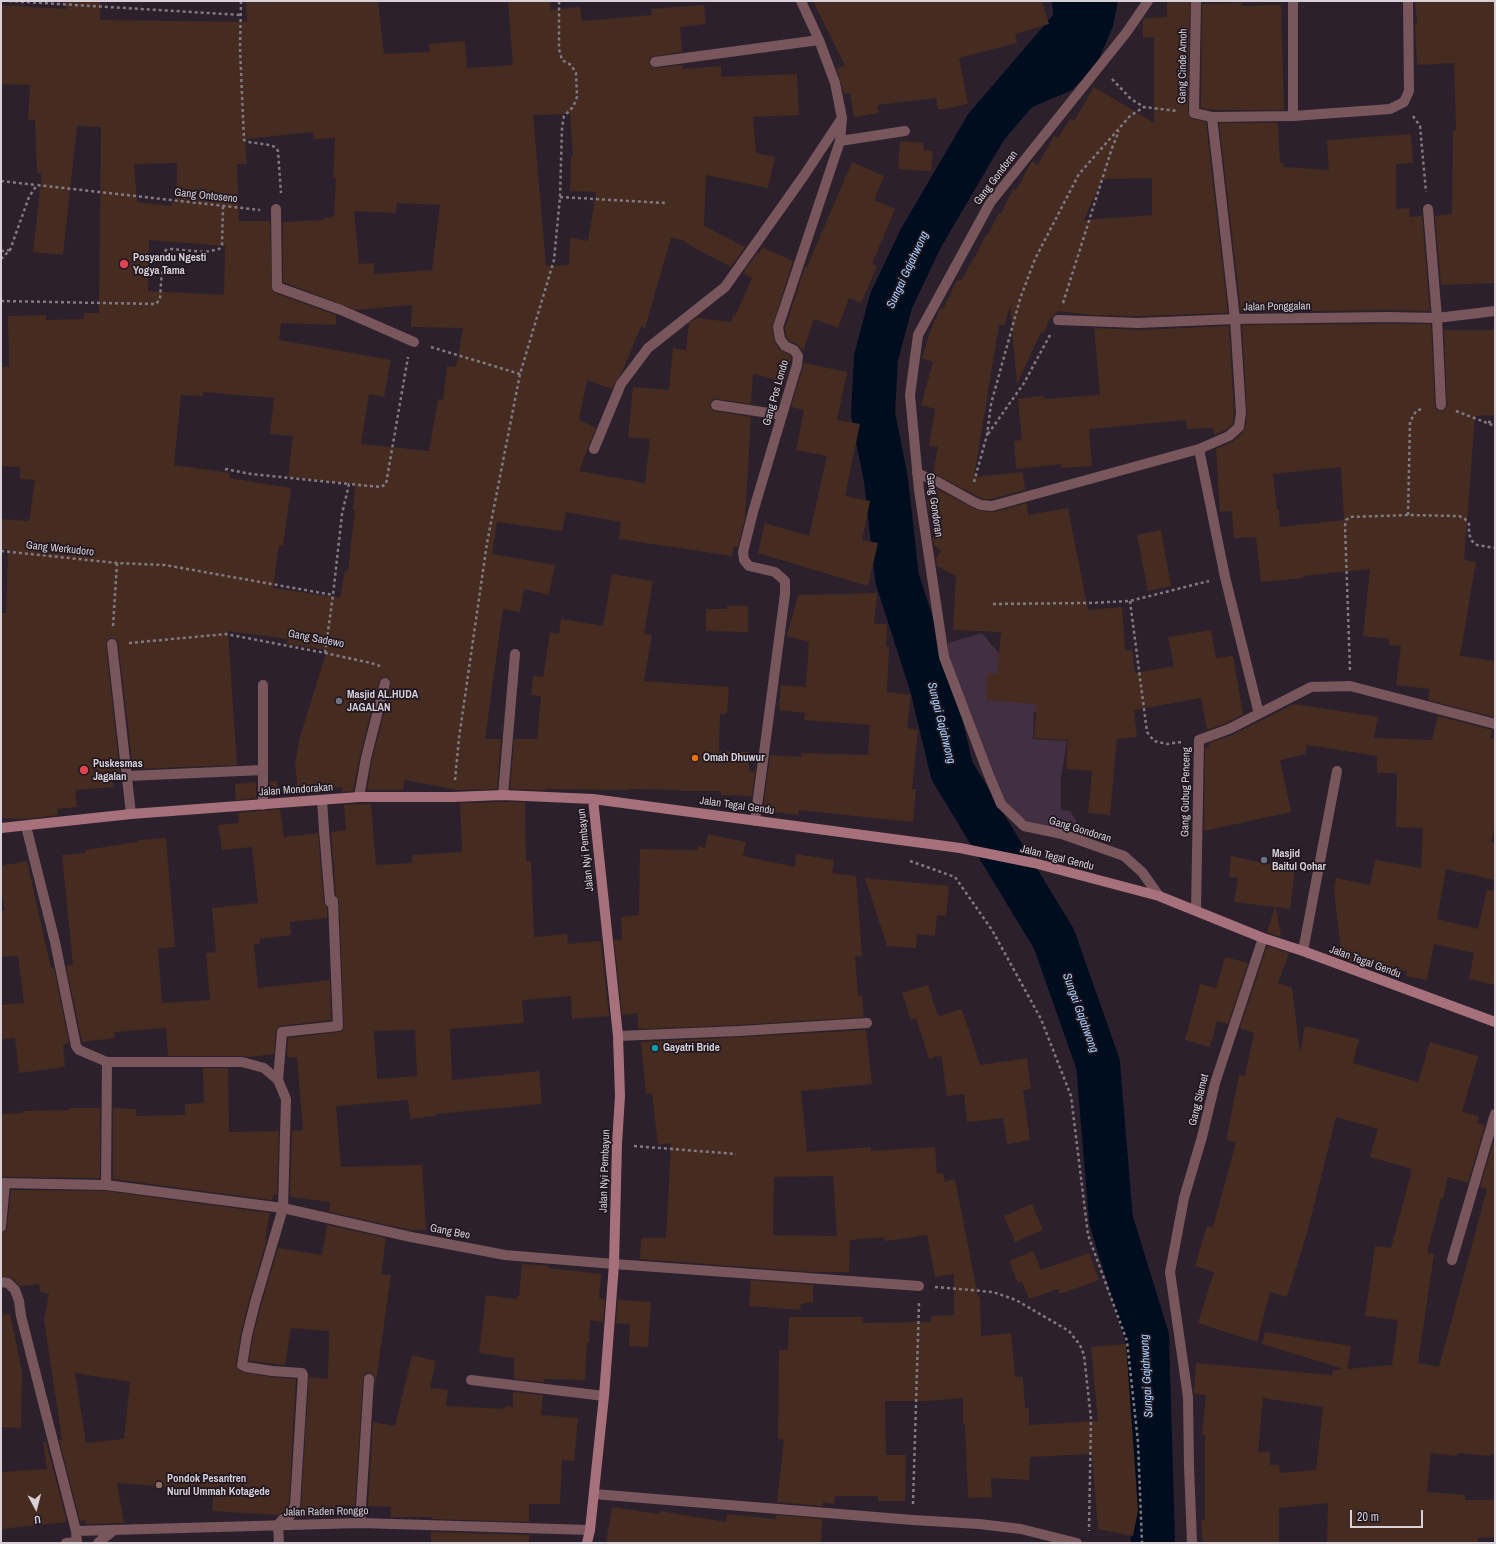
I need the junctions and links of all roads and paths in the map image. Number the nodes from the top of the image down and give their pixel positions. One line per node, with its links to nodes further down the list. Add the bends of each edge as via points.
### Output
1 (9, 1): 9 (path)
2 (241, 1): 9 (path)
3 (559, 1): 24 (path, via 559,49 562,60 571,65 576,73 578,97 564,116)
4 (801, 1): 10 (street)
5 (1148, 1): 12 (street, Gang Gondoran)
6 (1196, 1): 15 (street, Gang Cinde Amoh)
7 (1293, 1): 16 (street)
8 (1408, 1): 13 (street, via 1409,91)
9 (241, 16): 27 (path, via 244,140 270,145 278,151 282,202)
10 (820, 40): 11 (street); 18 (street, via 835,83)
11 (655, 62)
12 (1099, 66): 14 (path, via 1131,99); 49 (street, Gang Gondoran, via 990,203 918,335 910,395)
13 (1404, 102): 16 (street, Gang Cinde Amoh, via 1390,108); 28 (path, via 1420,126)
14 (1144, 107): 15 (path); 19 (path, via 1130,116)
15 (1194, 113): 17 (street, Gang Cinde Amoh)
16 (1293, 116): 17 (street, Gang Cinde Amoh)
17 (1212, 117): 35 (street)
18 (842, 118): 21 (street); 47 (street, via 726,287 648,348 634,366 621,384)
19 (1120, 128): 36 (path); 45 (path, via 1079,174 1034,259 1001,366 991,404)
20 (905, 131): 21 (street)
21 (840, 141): 41 (street, Gang Pos Londo, via 778,327 780,339 798,356)
22 (1, 181): 23 (path, Gang Ontoseno)
23 (37, 185): 26 (path, Gang Ontoseno); 29 (path, via 29,197)
24 (560, 197): 25 (path); 38 (path, via 554,260)
25 (665, 203)
26 (224, 207): 27 (path, Gang Ontoseno, via 264,211); 32 (path, via 222,245 219,249 205,252 172,249 163,253 160,299 156,304)
27 (276, 209): 37 (street, via 277,287 341,310)
28 (1428, 209): 34 (street)
29 (10, 250): 30 (path); 31 (path)
30 (1, 251)
31 (1, 259)
32 (1, 301)
33 (1495, 311): 34 (street, Jalan Ponggalan)
34 (1437, 318): 35 (street, Jalan Ponggalan); 40 (street)
35 (1235, 319): 36 (street, Jalan Ponggalan, via 1138,323); 46 (street, via 1241,413 1238,427 1229,436)
36 (1058, 320): 45 (path, via 1024,383)
37 (414, 342): 38 (path); 50 (path, via 410,343 386,484 381,487)
38 (520, 374): 74 (path, via 481,583)
39 (716, 405): 41 (street)
40 (1441, 406): 42 (path); 52 (path, via 1416,411 1410,422)
41 (782, 414): 79 (street, Gang Pos Londo, via 743,552 744,560 749,566 775,572 785,581)
42 (1485, 422): 43 (path); 44 (path)
43 (1495, 422)
44 (1495, 426)
45 (987, 435): 51 (path, via 977,475)
46 (1199, 448): 51 (street, via 992,506 981,505); 56 (street)
47 (594, 449)
48 (225, 469): 50 (path)
49 (917, 473): 51 (street); 83 (street, Gang Gondoran, via 944,657 1001,804 1024,826 1062,834 1124,856 1142,872)
50 (349, 484): 57 (path, via 342,514)
51 (967, 497)
52 (1408, 515): 53 (path, via 1459,516 1468,524 1472,541 1477,545); 65 (path, via 1350,517 1346,520)
53 (1495, 548)
54 (1, 552): 55 (path, Gang Werkudoro)
55 (118, 563): 57 (path, Gang Werkudoro, via 171,566); 60 (path)
56 (1225, 577): 58 (path); 66 (street)
57 (333, 595): 61 (path)
58 (1130, 601): 59 (path); 68 (path, via 1147,732 1154,742 1167,744)
59 (994, 604)
60 (112, 644): 61 (path, Gang Sadewo, via 226,634); 71 (street)
61 (325, 652): 63 (path, Gang Sadewo, via 379,665 385,672)
62 (515, 654): 72 (street)
63 (385, 683): 73 (street)
64 (263, 685): 69 (street)
65 (1350, 686): 66 (street, Gang Gubug Penceng, via 1311,687); 67 (street, Gang Gubug Penceng)
66 (1259, 714): 68 (street, Gang Gubug Penceng)
67 (1495, 724)
68 (1199, 740): 84 (street, Gang Gubug Penceng)
69 (263, 770): 71 (street); 77 (street)
70 (1337, 771): 86 (street)
71 (128, 776): 78 (street)
72 (503, 795): 74 (street, Jalan Mondorakan); 75 (street, Jalan Mondorakan)
73 (359, 797): 74 (street, Jalan Mondorakan); 76 (street, Jalan Mondorakan)
74 (453, 797)
75 (593, 799): 79 (street, Jalan Tegal Gendu); 89 (street, Jalan Nyi Pembayun)
76 (322, 800): 77 (street, Jalan Mondorakan); 91 (street, via 330,902 333,901 338,1026 282,1032)
77 (262, 805): 78 (street, Jalan Mondorakan)
78 (131, 814): 80 (street, Jalan Mondorakan)
79 (755, 820): 83 (street, Jalan Tegal Gendu, via 960,848 1034,863)
80 (26, 826): 81 (street, Jalan Mondorakan); 90 (street, via 55,942 76,1046 80,1052)
81 (1, 828)
82 (903, 858): 120 (path, via 955,877 992,930 1041,1019 1071,1096 1088,1235 1127,1341 1138,1442)
83 (1158, 896): 84 (street, Jalan Tegal Gendu)
84 (1196, 910): 85 (street, Jalan Tegal Gendu)
85 (1263, 938): 86 (street, Jalan Tegal Gendu); 121 (street, Gang Slamet, via 1215,1083 1184,1198 1170,1272 1188,1397)
86 (1303, 951): 87 (street, Jalan Tegal Gendu)
87 (1495, 1022)
88 (867, 1023): 89 (street)
89 (618, 1036): 93 (street, Jalan Nyi Pembayun)
90 (107, 1062): 91 (street, via 242,1062 264,1068); 96 (street)
91 (278, 1080): 97 (street, via 286,1098)
92 (1495, 1114): 99 (street)
93 (618, 1144): 94 (path); 100 (street, Jalan Nyi Pembayun)
94 (736, 1154)
95 (3, 1183): 96 (street, Gang Beo); 98 (street)
96 (106, 1185): 97 (street, Gang Beo)
97 (282, 1208): 100 (street, Gang Beo, via 505,1255); 109 (street, via 254,1303 242,1365 303,1375 295,1505 290,1516)
98 (1, 1227)
99 (1452, 1260)
100 (614, 1264): 102 (street, Gang Beo); 105 (street, Jalan Nyi Pembayun)
101 (1, 1282): 112 (street, via 8,1283 15,1290 19,1301)
102 (919, 1286): 107 (path); 113 (path, via 993,1292 1016,1300 1069,1331 1080,1345 1084,1355 1091,1419)
103 (369, 1379): 108 (street)
104 (471, 1380): 105 (street)
105 (604, 1396): 106 (street, Jalan Nyi Pembayun)
106 (594, 1494): 107 (street); 111 (street, Jalan Nyi Pembayun)
107 (913, 1520): 119 (street, via 1014,1528)
108 (360, 1523): 109 (street, Jalan Raden Ronggo); 111 (street, Jalan Raden Ronggo)
109 (278, 1525): 110 (street, Jalan Raden Ronggo); 117 (street)
110 (114, 1530): 112 (street, Jalan Raden Ronggo); 116 (street)
111 (590, 1530): 118 (street, Jalan Nyi Pembayun)
112 (76, 1531): 114 (street)
113 (1089, 1535)
114 (77, 1542): 115 (street)
115 (66, 1543)
116 (98, 1543)
117 (279, 1543)
118 (586, 1543)
119 (1077, 1543)
120 (1142, 1543)
121 (1192, 1543)

